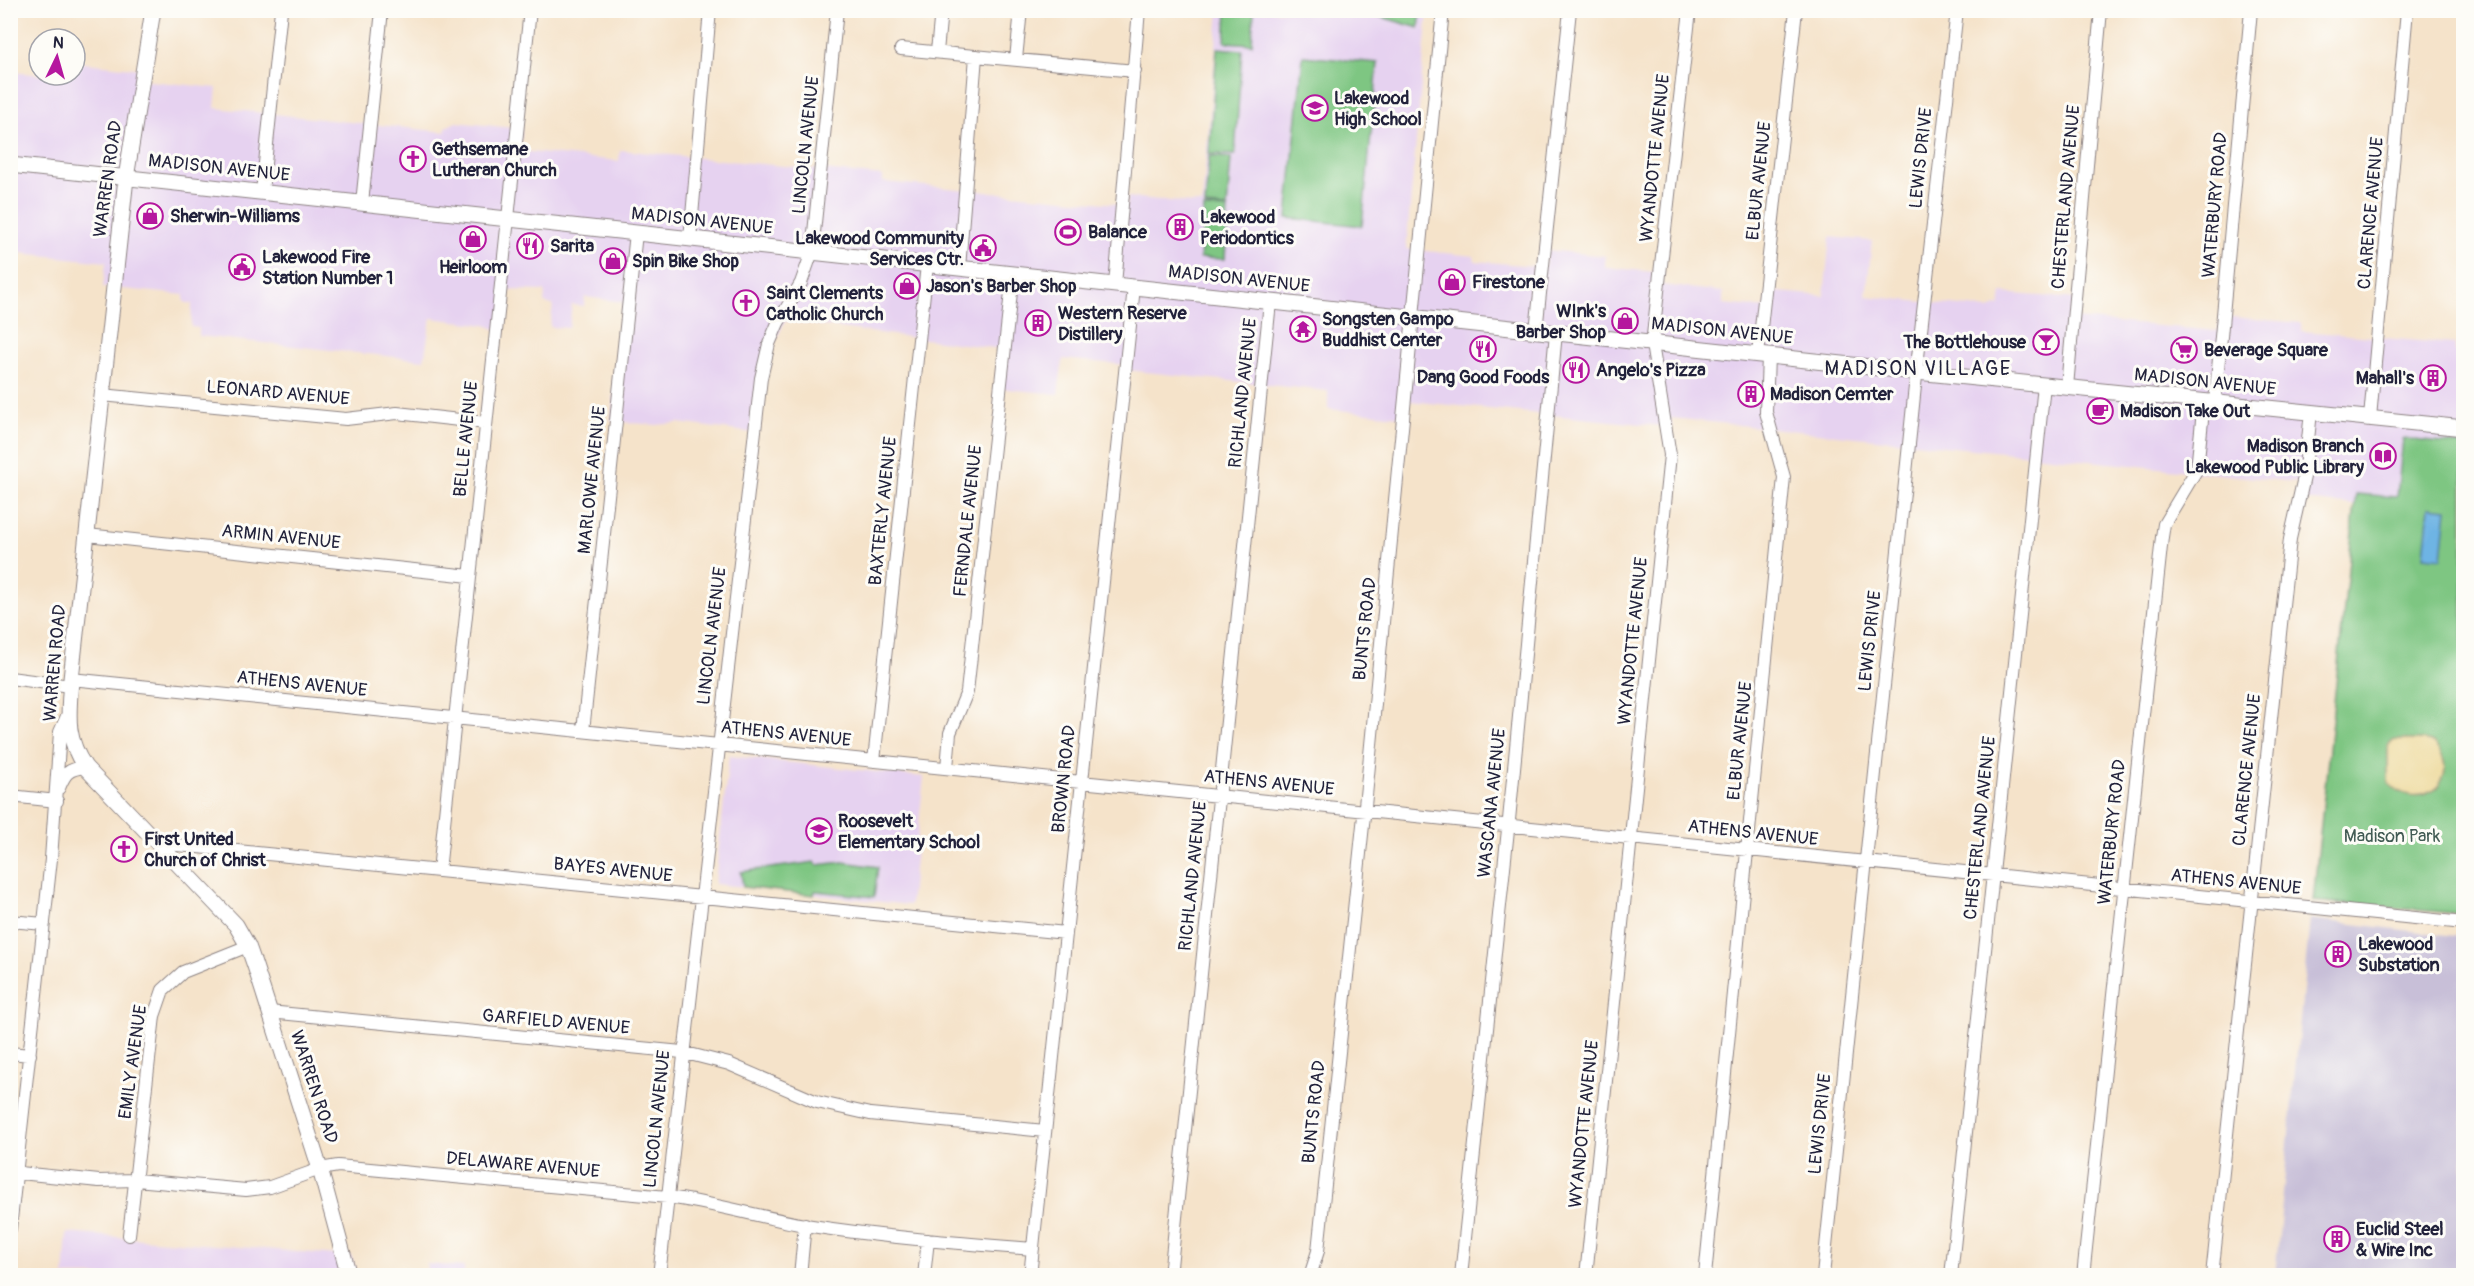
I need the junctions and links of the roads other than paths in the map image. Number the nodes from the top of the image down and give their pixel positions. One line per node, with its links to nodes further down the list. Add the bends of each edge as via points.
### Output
1 (153, 10): 24 (main road, WARREN ROAD)
2 (281, 10): 25 (street)
3 (381, 10): 26 (street)
4 (530, 10): 27 (street, BELLE AVENUE)
5 (710, 10): 29 (street)
6 (837, 10): 30 (street, LINCOLN AVENUE)
7 (941, 10): 19 (street)
8 (1021, 10): 21 (street)
9 (1139, 10): 22 (street)
10 (1443, 10): 37 (street, BUNTS ROAD)
11 (1570, 10): 38 (street)
12 (1690, 10): 40 (street, WYANDOTTE AVENUE)
13 (1796, 10): 41 (street, ELBUR AVENUE)
14 (1956, 10): 42 (street, LEWIS DRIVE)
15 (2101, 10): 44 (street, CHESTERLAND AVENUE)
16 (2251, 10): 46 (street, WATERBURY ROAD)
17 (2407, 10): 48 (street, CLARENCE AVENUE)
18 (901, 49): 19 (street)
19 (938, 52): 20 (street)
20 (976, 56): 21 (street); 32 (street)
21 (1016, 59): 22 (street)
22 (1135, 71): 34 (street)
23 (10, 165): 24 (main road, MADISON AVENUE)
24 (126, 178): 25 (main road, MADISON AVENUE); 45 (main road, WARREN ROAD)
25 (262, 192): 26 (main road, MADISON AVENUE)
26 (362, 203): 27 (main road, MADISON AVENUE)
27 (507, 219): 28 (main road, MADISON AVENUE); 49 (street, BELLE AVENUE)
28 (636, 233): 29 (main road, MADISON AVENUE); 57 (street, MARLOWE AVENUE)
29 (690, 239): 30 (main road, MADISON AVENUE)
30 (812, 252): 31 (main road, MADISON AVENUE); 58 (street, LINCOLN AVENUE, via 801,283 773,333 760,378)
31 (927, 265): 32 (main road, MADISON AVENUE); 59 (street, BAXTERLY AVENUE)
32 (959, 268): 33 (main road, MADISON AVENUE)
33 (1013, 274): 34 (main road, MADISON AVENUE); 61 (street, FERNDALE AVENUE, via 967,692 950,733)
34 (1115, 285): 35 (main road, MADISON AVENUE)
35 (1134, 287): 36 (main road, MADISON AVENUE); 62 (street, BROWN ROAD)
36 (1270, 302): 37 (main road, MADISON AVENUE); 65 (street, RICHLAND AVENUE)
37 (1413, 317): 38 (main road, MADISON AVENUE); 66 (street, BUNTS ROAD)
38 (1536, 331): 39 (main road, MADISON AVENUE)
39 (1556, 333): 40 (main road, MADISON AVENUE); 67 (street, WASCANA AVENUE)
40 (1652, 344): 41 (main road, MADISON AVENUE); 68 (street, WYANDOTTE AVENUE, via 1670,455)
41 (1763, 356): 42 (main road, MADISON AVENUE); 70 (street, ELBUR AVENUE, via 1766,412 1784,477)
42 (1916, 372): 43 (main road, MADISON AVENUE); 71 (street, LEWIS DRIVE)
43 (2044, 385): 44 (main road, MADISON AVENUE); 73 (street, CHESTERLAND AVENUE)
44 (2067, 387): 46 (main road, MADISON AVENUE)
45 (102, 395): 49 (street, LEONARD AVENUE, via 346,419 397,413); 51 (main road, WARREN ROAD)
46 (2210, 402): 47 (main road, MADISON AVENUE); 74 (street, WATERBURY ROAD, via 2197,469 2164,525)
47 (2311, 412): 48 (main road, MADISON AVENUE); 76 (street, CLARENCE AVENUE, via 2304,477 2290,539)
48 (2370, 418): 50 (main road, MADISON AVENUE)
49 (486, 423): 52 (street, BELLE AVENUE)
50 (2463, 428)
51 (87, 535): 52 (street, ARMIN AVENUE); 54 (main road, WARREN ROAD)
52 (470, 576): 56 (street, BELLE AVENUE)
53 (10, 678): 54 (street, ATHENS AVENUE)
54 (71, 682): 55 (main road, WARREN ROAD); 56 (street, ATHENS AVENUE)
55 (68, 714): 60 (main road, WARREN ROAD, via 70,740); 64 (street, via 60,732)
56 (455, 718): 57 (street, ATHENS AVENUE); 72 (street, BELLE AVENUE)
57 (583, 731): 58 (street, ATHENS AVENUE)
58 (717, 745): 59 (street, ATHENS AVENUE); 75 (street, LINCOLN AVENUE)
59 (874, 761): 61 (street, ATHENS AVENUE)
60 (85, 766): 64 (street, via 66,772); 69 (main road, WARREN ROAD)
61 (947, 768): 62 (street, ATHENS AVENUE)
62 (1082, 782): 65 (street, ATHENS AVENUE); 80 (street, BROWN ROAD)
63 (10, 796): 64 (street)
64 (57, 796): 79 (street)
65 (1219, 796): 66 (street, ATHENS AVENUE); 102 (street, RICHLAND AVENUE)
66 (1365, 811): 67 (street, ATHENS AVENUE); 96 (street, BUNTS ROAD)
67 (1508, 826): 68 (street, ATHENS AVENUE); 105 (street, WASCANA AVENUE)
68 (1631, 838): 70 (street, ATHENS AVENUE); 106 (street, WYANDOTTE AVENUE)
69 (157, 843): 72 (street, BAYES AVENUE); 81 (main road, WARREN ROAD, via 236,925)
70 (1747, 850): 71 (street, ATHENS AVENUE); 107 (street, ELBUR AVENUE)
71 (1866, 862): 73 (street, ATHENS AVENUE); 108 (street, LEWIS DRIVE)
72 (439, 871): 75 (street, BAYES AVENUE)
73 (1993, 875): 74 (street, ATHENS AVENUE); 109 (street, CHESTERLAND AVENUE)
74 (2124, 889): 76 (street, ATHENS AVENUE); 110 (street, WATERBURY ROAD)
75 (701, 897): 80 (street, BAYES AVENUE); 83 (street, LINCOLN AVENUE)
76 (2252, 902): 78 (street, ATHENS AVENUE); 111 (street, CLARENCE AVENUE)
77 (10, 921): 79 (street)
78 (2463, 923)
79 (44, 924): 85 (street)
80 (1066, 933): 86 (street, BROWN ROAD)
81 (248, 946): 82 (main road, WARREN ROAD); 89 (street, EMILY AVENUE, via 183,972 163,990 154,1017)
82 (269, 1012): 83 (street, GARFIELD AVENUE); 87 (main road, WARREN ROAD)
83 (682, 1052): 86 (street, GARFIELD AVENUE, via 729,1064 817,1102 870,1114); 90 (street, LINCOLN AVENUE)
84 (10, 1053): 85 (street)
85 (30, 1055): 88 (street)
86 (1045, 1131): 95 (street, BROWN ROAD)
87 (320, 1169): 89 (street, DELAWARE AVENUE, via 270,1187 246,1190); 90 (street, DELAWARE AVENUE, via 338,1166); 97 (main road, WARREN ROAD)
88 (14, 1173): 89 (street, DELAWARE AVENUE, via 99,1181); 92 (street)
89 (136, 1180): 93 (street, EMILY AVENUE)
90 (667, 1197): 91 (street, DELAWARE AVENUE); 98 (street, LINCOLN AVENUE)
91 (805, 1224): 94 (street, DELAWARE AVENUE); 99 (street)
92 (10, 1230)
93 (129, 1235)
94 (928, 1240): 95 (street, DELAWARE AVENUE); 100 (street)
95 (1033, 1249): 101 (street, BROWN ROAD)
96 (1318, 1251): 103 (street, BUNTS ROAD); 104 (street, BUNTS ROAD)
97 (349, 1275)
98 (658, 1275)
99 (800, 1275)
100 (924, 1275)
101 (1030, 1275)
102 (1170, 1275)
103 (1310, 1275)
104 (1320, 1275)
105 (1461, 1275)
106 (1586, 1275)
107 (1705, 1275)
108 (1823, 1275)
109 (1951, 1275)
110 (2083, 1275)
111 (2212, 1275)

